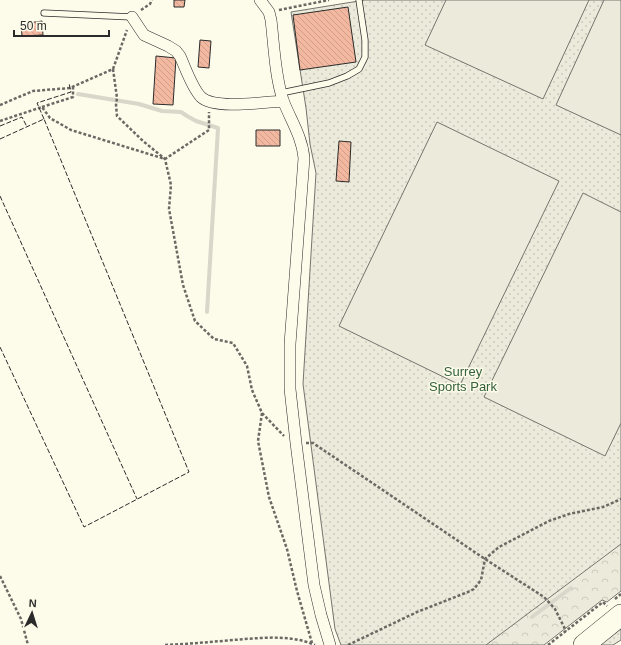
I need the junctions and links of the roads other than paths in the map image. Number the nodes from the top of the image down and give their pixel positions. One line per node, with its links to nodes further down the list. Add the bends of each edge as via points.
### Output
1 (260, 0): 5 (street, via 269,12 271,20)
2 (360, 0): 5 (lane, via 365,57 360,69 329,84)
3 (44, 13): 4 (lane)
4 (132, 17): 5 (street, via 144,35 176,51 195,88 201,97 209,102 246,104)
5 (282, 97): 7 (street, via 301,141 304,158 290,344 290,389 314,585)
6 (621, 615): 8 (highway)
7 (330, 645)
8 (584, 645)

